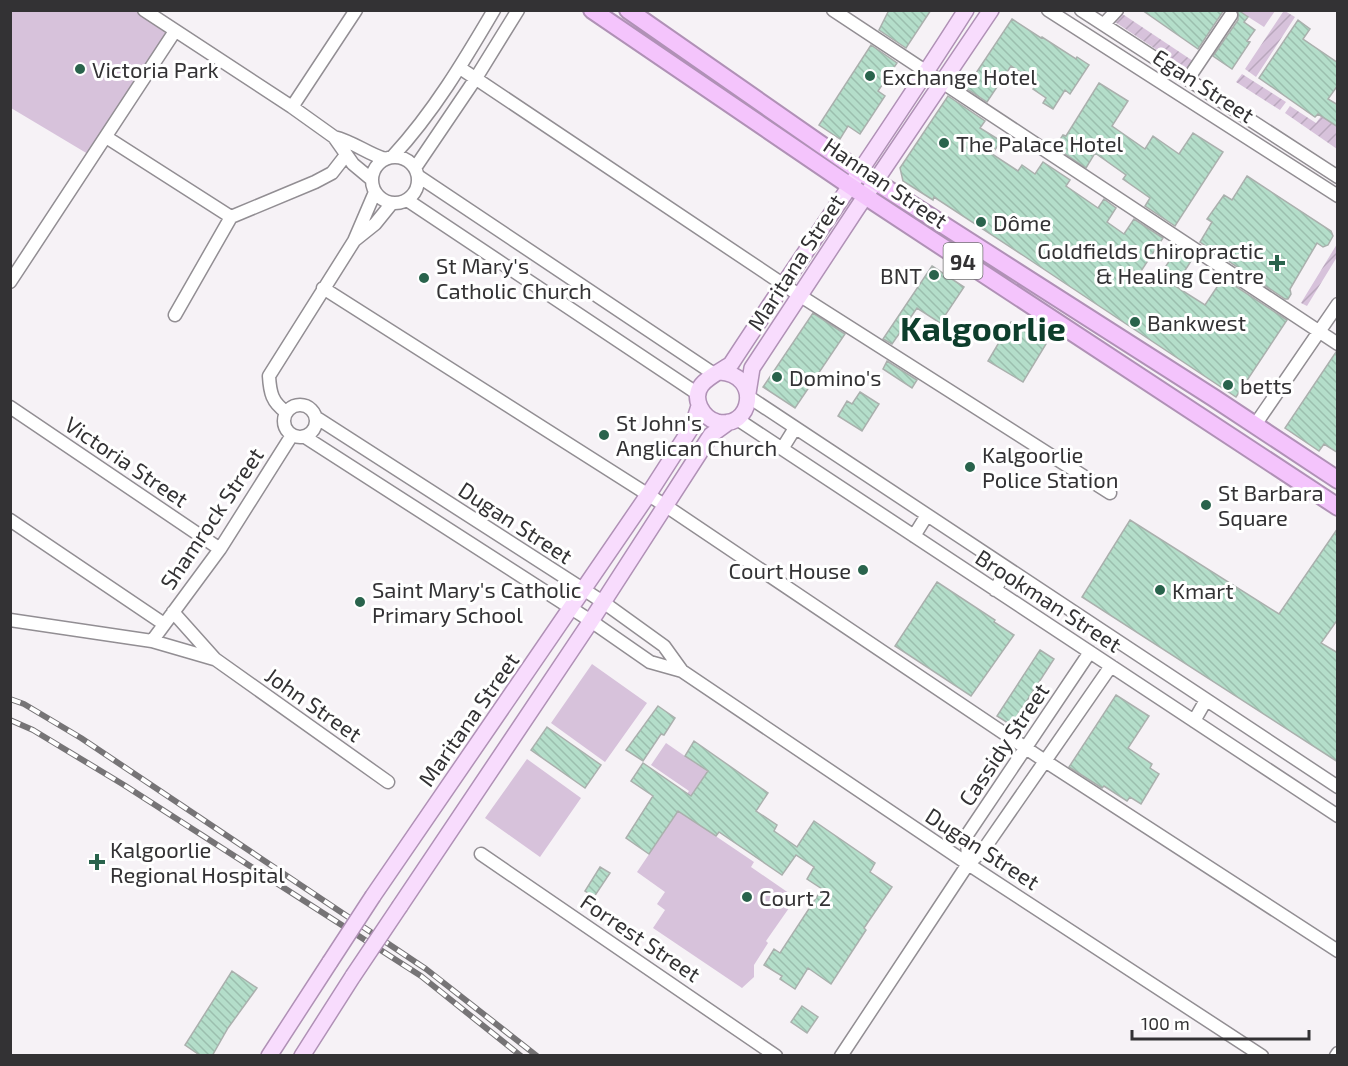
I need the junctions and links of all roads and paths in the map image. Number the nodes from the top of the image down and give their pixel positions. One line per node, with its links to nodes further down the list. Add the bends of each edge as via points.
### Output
1 (144, 10): 15 (street)
2 (356, 10): 21 (street)
3 (494, 10): 16 (street)
4 (518, 10): 18 (street)
5 (592, 10): 30 (highway, Hannan Street / 94)
6 (628, 10): 26 (highway, Hannan Street / 94)
7 (833, 10): 17 (street)
8 (966, 10): 17 (main road, Maritana Street)
9 (991, 10): 20 (main road, Maritana Street)
10 (1048, 10): 33 (street, Egan Street)
11 (1081, 10): 14 (street, Egan Street)
12 (1117, 10): 14 (street)
13 (1231, 15): 19 (street)
14 (1104, 24): 19 (street, Egan Street)
15 (175, 31): 21 (street); 22 (street)
16 (460, 68): 18 (street); 25 (street, via 404,145)
17 (927, 73): 20 (street); 26 (main road, Maritana Street)
18 (476, 78): 27 (street); 39 (street)
19 (1188, 79): 28 (street, Egan Street)
20 (943, 83): 29 (main road, Maritana Street); 44 (street)
21 (292, 107): 23 (street)
22 (106, 137): 36 (street); 38 (street)
23 (334, 137): 24 (street); 25 (street, via 375,156)
24 (346, 155): 31 (street); 36 (street, via 332,172 315,183)
25 (389, 158): 27 (street, via 402,157); 31 (street, via 373,171)
26 (859, 171): 29 (highway, Hannan Street / 94); 30 (main road, Maritana Street)
27 (417, 172): 34 (street, via 418,185); 46 (street)
28 (1338, 177)
29 (875, 182): 32 (main road, Maritana Street); 53 (highway, Hannan Street / 94)
30 (849, 185): 32 (highway, Hannan Street / 94); 39 (main road, Maritana Street)
31 (373, 186): 35 (street, via 384,201); 37 (street)
32 (865, 196): 41 (main road, Maritana Street); 61 (highway, Hannan Street / 94)
33 (1338, 196)
34 (407, 200): 35 (street); 48 (street)
35 (392, 203): 37 (street, via 375,224)
36 (231, 217): 43 (street)
37 (354, 240): 40 (street)
38 (10, 282)
39 (784, 283): 41 (street); 46 (main road, Maritana Street, via 731,364)
40 (323, 288): 50 (street, via 269,376 275,404); 59 (street)
41 (799, 295): 47 (main road, Maritana Street, via 752,368); 58 (street)
42 (1338, 304): 44 (street)
43 (175, 315)
44 (1319, 332): 45 (street); 53 (street)
45 (1338, 344)
46 (717, 373): 47 (main road, via 737,376); 48 (main road, via 700,386)
47 (748, 395): 52 (main road, via 743,414); 54 (street, Brookman Street)
48 (699, 400): 52 (main road, via 705,415 712,420); 59 (main road, Maritana Street, via 693,425)
49 (10, 407): 65 (street, Victoria Street)
50 (286, 412): 51 (street, via 299,404 314,411); 55 (street, via 286,429)
51 (317, 418): 55 (street, via 314,430); 68 (street, Dugan Street)
52 (733, 420): 56 (street, Brookman Street); 60 (main road, Maritana Street, via 711,435)
53 (1255, 425): 57 (highway, Hannan Street / 94)
54 (795, 428): 56 (street); 62 (street, Brookman Street)
55 (298, 436): 65 (street, Shamrock Street); 70 (street, Dugan Street)
56 (782, 449): 64 (street, Brookman Street)
57 (1338, 480)
58 (1110, 493)
59 (648, 495): 60 (street); 68 (main road, Maritana Street)
60 (666, 506): 69 (main road, Maritana Street); 82 (street)
61 (1338, 507)
62 (927, 515): 64 (street); 66 (street, Brookman Street)
63 (10, 520): 74 (street)
64 (914, 537): 67 (street, Brookman Street)
65 (220, 549): 71 (street, Shamrock Street)
66 (1007, 569): 67 (street); 80 (street, Brookman Street)
67 (995, 590): 76 (street, Brookman Street)
68 (584, 591): 69 (street, Dugan Street); 70 (main road, Maritana Street)
69 (603, 603): 73 (main road, Maritana Street); 79 (street, Dugan Street, via 664,646)
70 (572, 609): 73 (street, Dugan Street); 90 (main road, Maritana Street, bridge, via 373,896)
71 (173, 612): 74 (street, Shamrock Street); 77 (street, John Street)
72 (10, 620): 75 (street, John Street)
73 (591, 621): 79 (street, Dugan Street, via 650,662); 91 (main road, Maritana Street, bridge)
74 (164, 624): 75 (street, Shamrock Street)
75 (153, 641): 77 (street, John Street)
76 (1090, 652): 78 (street, Brookman Street); 82 (street, Cassidy Street)
77 (215, 659): 84 (street, John Street)
78 (1110, 666): 81 (street, Brookman Street); 83 (street, Cassidy Street)
79 (682, 671): 88 (street, Dugan Street)
80 (1206, 700): 81 (street); 85 (street, Brookman Street)
81 (1194, 721): 86 (street, Brookman Street)
82 (1026, 748): 83 (street); 88 (street, Cassidy Street, via 967,835)
83 (1045, 761): 88 (street, Cassidy Street, via 984,849); 89 (street)
84 (388, 782)
85 (1338, 787)
86 (1338, 816)
87 (481, 854): 92 (street, Forrest Street)
88 (968, 864): 93 (street, Cassidy Street); 94 (street, Dugan Street)
89 (1338, 951)
90 (269, 1056)
91 (302, 1056)
92 (776, 1056)
93 (841, 1056)
94 (1262, 1056)

